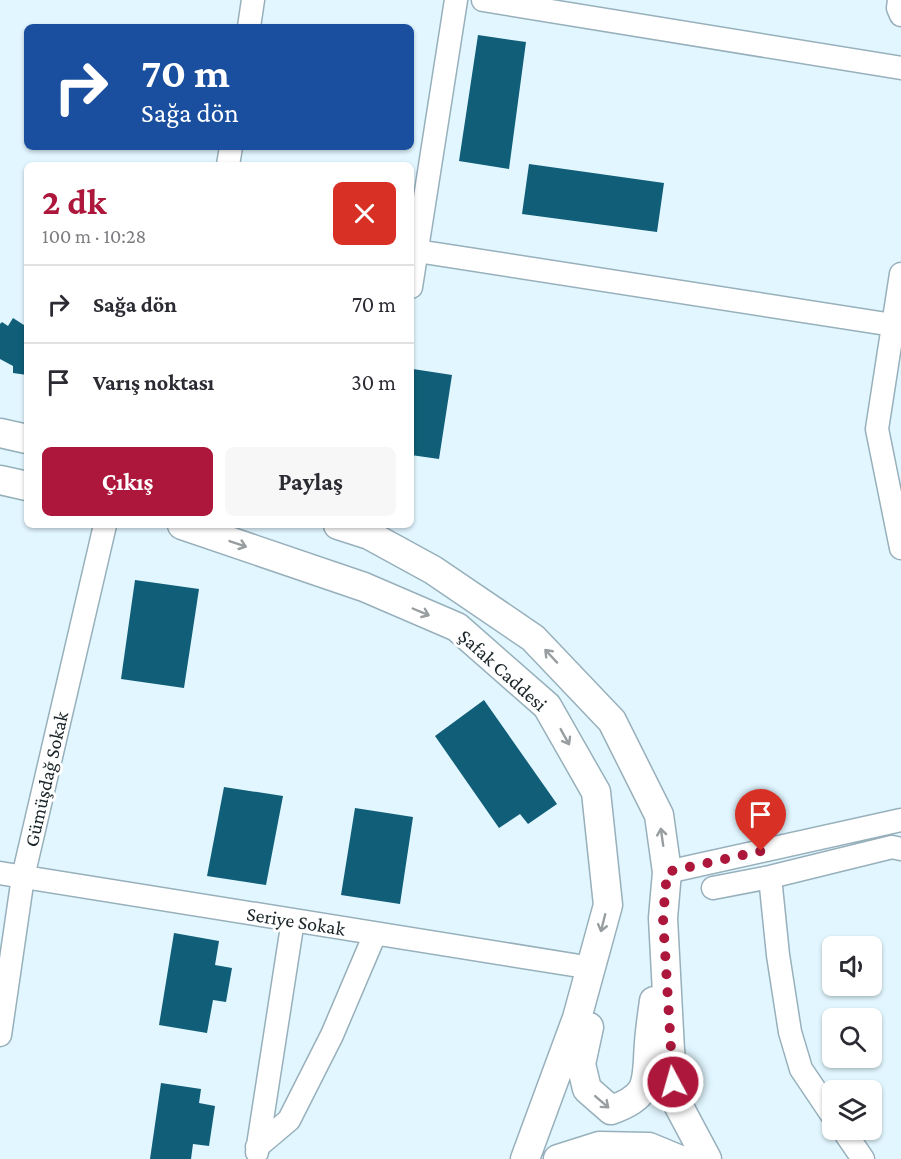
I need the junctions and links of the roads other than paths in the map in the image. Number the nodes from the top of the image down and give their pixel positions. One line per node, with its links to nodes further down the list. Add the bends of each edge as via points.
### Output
1 (253, 0): 7 (street)
2 (456, 0): 9 (street)
3 (483, 0): 5 (street)
4 (898, 0): 6 (street)
5 (548, 5): 8 (street)
6 (901, 15)
7 (249, 24)
8 (901, 68)
9 (417, 251): 10 (street); 12 (street)
10 (414, 269)
11 (901, 274): 12 (street)
12 (893, 325): 20 (street, via 877,429)
13 (0, 433): 14 (main road)
14 (24, 438)
15 (0, 480): 16 (main road)
16 (24, 485)
17 (104, 528): 25 (street, Gümüşdağ Sokak)
18 (191, 528): 31 (main road, Şafak Caddesi, one-way to 31, via 364,587 457,627 548,706 596,792 608,905)
19 (370, 530): 23 (main road, Şafak Caddesi, one-way to 19, via 659,815 612,721 533,638)
20 (901, 548)
21 (901, 820): 23 (street)
22 (901, 849): 26 (street, via 892,847)
23 (667, 872): 29 (main road, Şafak Caddesi)
24 (0, 873): 25 (street, Seriye Sokak)
25 (23, 877): 28 (street, Seriye Sokak); 32 (street, Gümüşdağ Sokak)
26 (770, 877): 27 (street); 33 (street, via 790,1032 801,1069)
27 (713, 888)
28 (293, 920): 30 (street, Seriye Sokak); 35 (street)
29 (664, 927): 31 (main road, one-way to 29, via 591,1017 581,1064 587,1089 611,1110 639,1096 648,1078); 39 (main road, Şafak Caddesi, via 675,1099)
30 (375, 934): 31 (street, Seriye Sokak); 35 (street, via 332,1035 289,1120)
31 (592, 968): 36 (main road, Şafak Caddesi, via 578,1018)
32 (0, 1035)
33 (822, 1100)
34 (850, 1140): 40 (street)
35 (256, 1153)
36 (525, 1159)
37 (558, 1159): 38 (main road, via 599,1146 649,1147)
38 (678, 1159)
39 (707, 1159)
40 (863, 1159)

